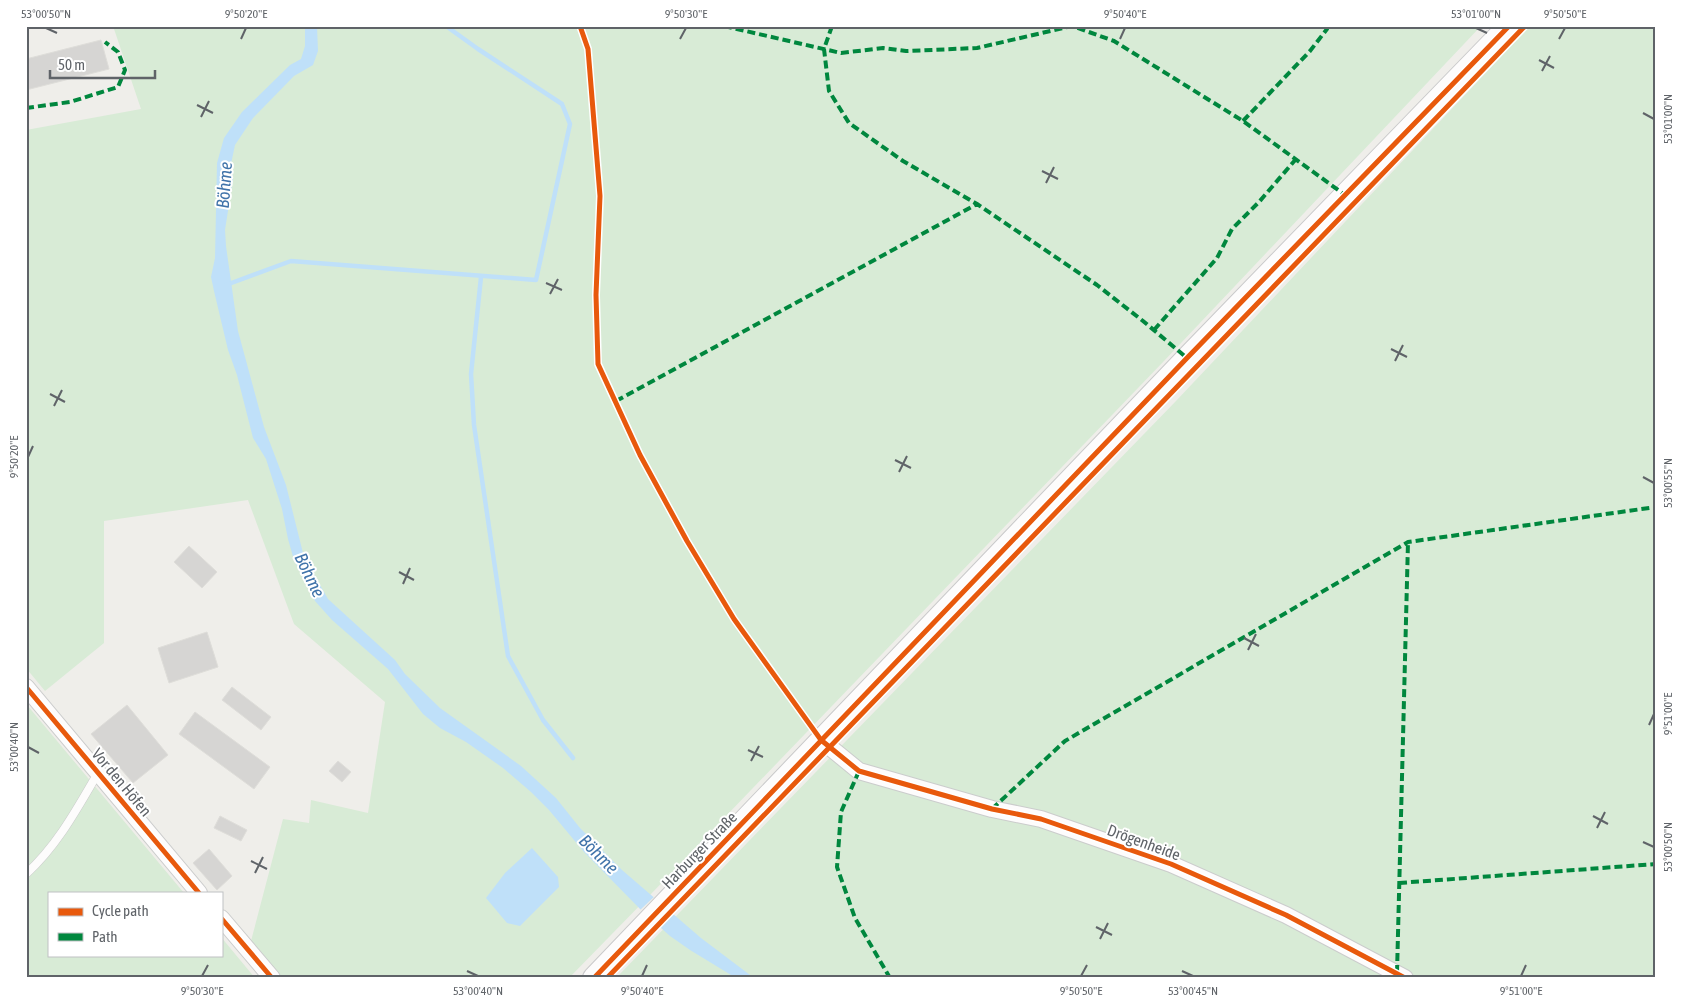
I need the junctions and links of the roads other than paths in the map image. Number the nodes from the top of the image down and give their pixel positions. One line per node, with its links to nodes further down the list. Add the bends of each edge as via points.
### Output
1 (1510, 26): 3 (main road, Harburger Straße)
2 (26, 686): 4 (street, Vor den Höfen)
3 (821, 740): 9 (main road, Harburger Straße); 10 (street, Drögenheide, via 859,771 992,809 1041,819 1171,864 1286,915)
4 (98, 773): 5 (lane, via 69,822); 6 (street, Vor den Höfen)
5 (26, 874)
6 (198, 892)
7 (222, 919): 8 (street)
8 (272, 978)
9 (594, 978)
10 (1405, 978)

